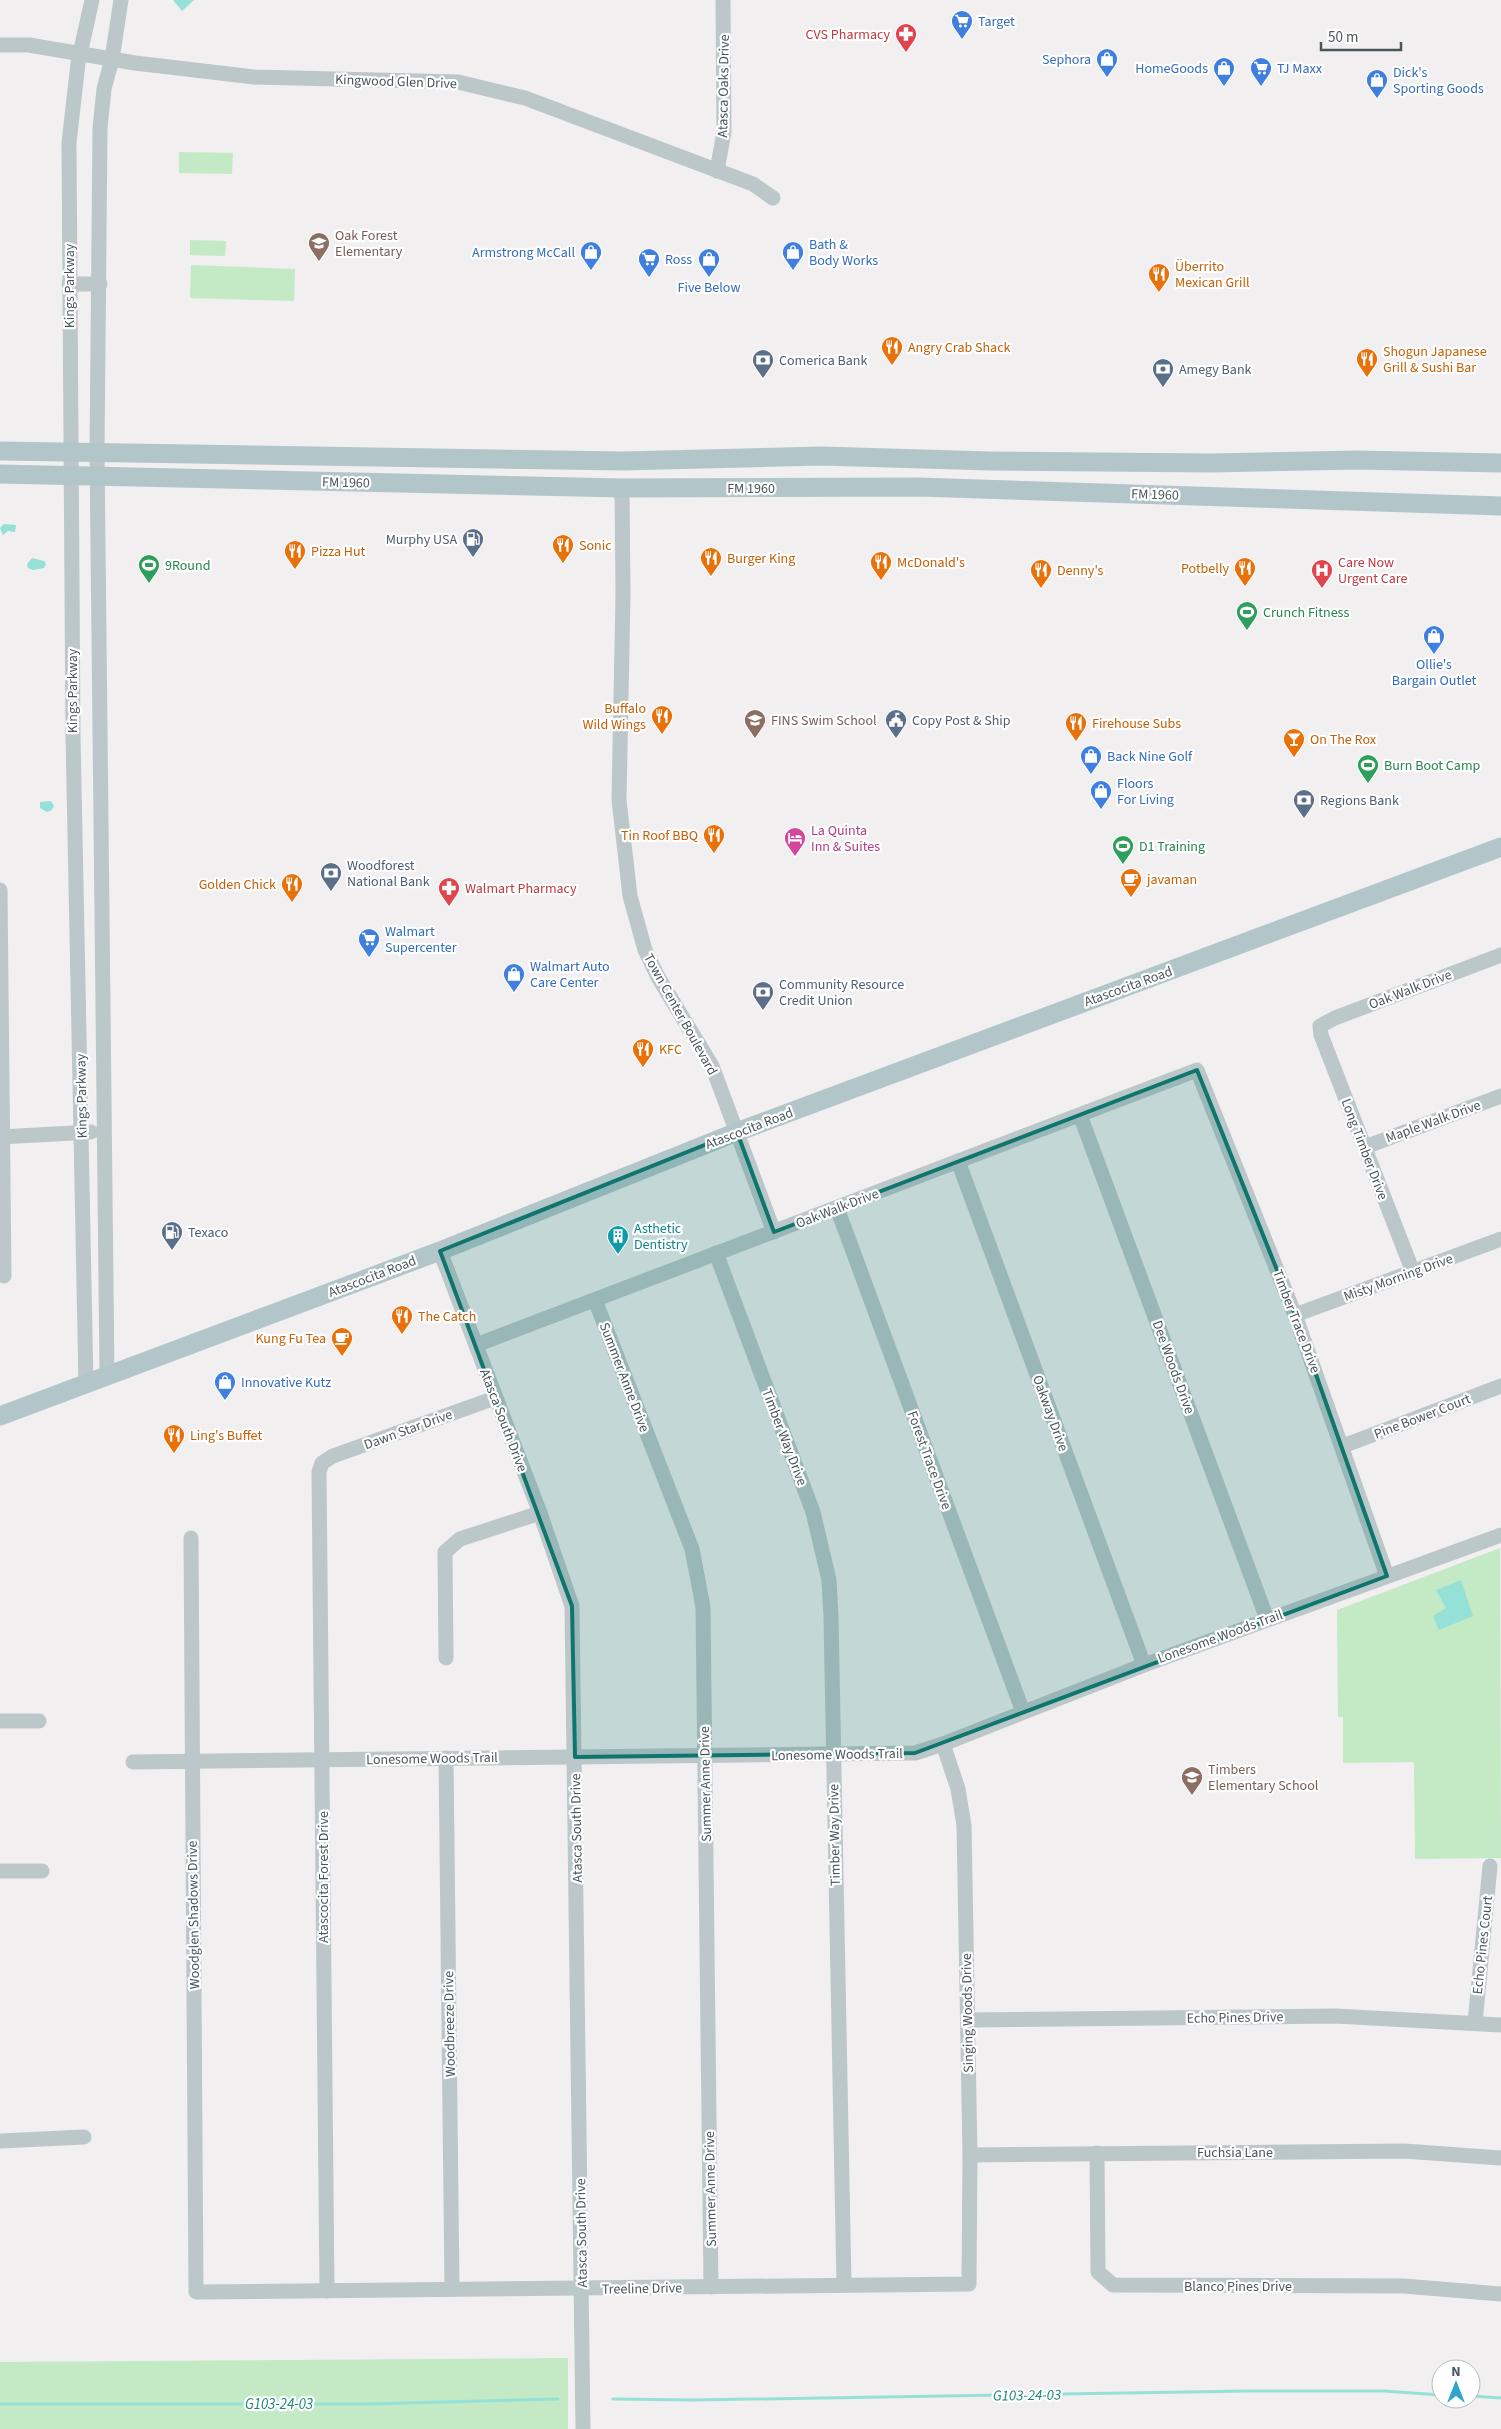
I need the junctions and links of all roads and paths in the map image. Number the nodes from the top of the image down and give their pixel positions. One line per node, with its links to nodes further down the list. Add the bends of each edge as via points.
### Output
1 (92, 0): 5 (street, Kings Parkway)
2 (121, 0): 6 (street, Kings Parkway)
3 (723, 0): 7 (street, Atasca Oaks Drive, via 724,132)
4 (0, 44): 5 (street, Kingwood Glen Drive, via 29,45)
5 (80, 54): 6 (street, Kingwood Glen Drive); 9 (street, Kings Parkway, via 69,143)
6 (112, 59): 7 (street, Kingwood Glen Drive, via 254,77 458,82 525,98); 10 (street, Kings Parkway, via 104,89 100,128)
7 (717, 172): 8 (street, Kingwood Glen Drive, via 753,184)
8 (773, 198)
9 (69, 284): 10 (street); 12 (street, Kings Parkway)
10 (100, 284): 13 (street, Kings Parkway)
11 (0, 451): 12 (main road, FM 1960 / FM 1960)
12 (70, 452): 13 (main road, FM 1960 / FM 1960); 16 (street, Kings Parkway)
13 (97, 453): 14 (main road, FM 1960 / FM 1960, via 623,462 822,456 990,461); 17 (street, Kings Parkway)
14 (1501, 463)
15 (0, 474): 16 (main road, FM 1960 / FM 1960)
16 (71, 476): 17 (main road, FM 1960 / FM 1960); 29 (street, Kings Parkway)
17 (97, 476): 18 (main road, FM 1960 / FM 1960); 27 (street, Kings Parkway)
18 (622, 488): 19 (main road, FM 1960 / FM 1960, via 938,488); 28 (street, Town Center Boulevard, via 619,800 630,896 645,950 712,1066)
19 (1501, 506)
20 (1501, 847): 28 (main road, Atascocita Road)
21 (0, 890): 30 (street)
22 (1501, 955): 23 (street, Oak Walk Drive)
23 (1320, 1026): 31 (street, Long Timber Drive)
24 (1197, 1070): 26 (street, Oak Walk Drive); 41 (street, Timber Trace Drive)
25 (1501, 1096): 31 (street, Maple Walk Drive)
26 (1080, 1115): 32 (street, Oak Walk Drive); 54 (street, Dee Woods Drive)
27 (103, 1131): 29 (street); 43 (street, Kings Parkway)
28 (737, 1132): 34 (street, Town Center Boulevard); 36 (main road, Atascocita Road)
29 (82, 1134): 30 (street); 44 (street, Kings Parkway)
30 (2, 1137): 39 (street)
31 (1365, 1147): 38 (street, Long Timber Drive)
32 (958, 1161): 33 (street, Oak Walk Drive); 56 (street, Oakway Drive)
33 (837, 1208): 34 (street, Oak Walk Drive); 57 (street, Forest Trace Drive)
34 (774, 1232): 37 (street, Oak Walk Drive)
35 (1501, 1239): 38 (street, Misty Morning Drive)
36 (440, 1250): 42 (street, Atasca South Drive); 43 (main road, Atascocita Road)
37 (716, 1253): 40 (street, Oak Walk Drive); 61 (street, Timber Way Drive, via 820,1535 832,1617)
38 (1413, 1272): 41 (street, Misty Morning Drive)
39 (4, 1276)
40 (595, 1300): 42 (street, Oak Walk Drive); 62 (street, Summer Anne Drive, via 692,1549 703,1606)
41 (1295, 1315): 48 (street, Timber Trace Drive)
42 (476, 1345): 46 (street, Atasca South Drive)
43 (107, 1376): 44 (main road, Atascocita Road)
44 (86, 1384): 47 (main road, Atascocita Road)
45 (1501, 1386): 48 (street, Pine Bower Court)
46 (495, 1398): 49 (street, Dawn Star Drive, via 333,1456); 50 (street, Atasca South Drive)
47 (0, 1416)
48 (1343, 1446): 53 (street, Timber Trace Drive)
49 (322, 1464): 65 (street, Atascocita Forest Drive, via 318,1492)
50 (540, 1513): 55 (street, via 460,1539 445,1552); 63 (street, Atasca South Drive, via 572,1606)
51 (1501, 1535): 53 (street, Lonesome Woods Trail)
52 (191, 1538): 66 (street, Woodglen Shadows Drive)
53 (1387, 1576): 54 (street, Lonesome Woods Trail)
54 (1267, 1619): 56 (street, Lonesome Woods Trail)
55 (446, 1658)
56 (1144, 1665): 57 (street, Lonesome Woods Trail)
57 (1023, 1712): 60 (street, Lonesome Woods Trail)
58 (39, 1720): 59 (street)
59 (0, 1721)
60 (943, 1744): 61 (street, Lonesome Woods Trail, via 905,1754); 71 (street, Singing Woods Drive, via 963,1812)
61 (833, 1754): 62 (street, Lonesome Woods Trail); 80 (street, Timber Way Drive)
62 (705, 1756): 63 (street, Lonesome Woods Trail); 81 (street, Summer Anne Drive)
63 (576, 1757): 64 (street, Lonesome Woods Trail); 82 (street, Atasca South Drive)
64 (446, 1758): 65 (street, Lonesome Woods Trail); 83 (street, Woodbreeze Drive)
65 (322, 1760): 66 (street, Lonesome Woods Trail); 84 (street, Atascocita Forest Drive)
66 (191, 1761): 67 (street, Lonesome Woods Trail); 85 (street, Woodglen Shadows Drive)
67 (133, 1762)
68 (1490, 1866): 72 (street, Echo Pines Court)
69 (0, 1871): 70 (street)
70 (42, 1871)
71 (968, 2020): 72 (street, Echo Pines Drive, via 1335,2016); 77 (street, Singing Woods Drive)
72 (1475, 2023): 73 (street, Echo Pines Drive)
73 (1501, 2026)
74 (84, 2137): 75 (street)
75 (0, 2141)
76 (1097, 2153): 77 (street, Fuchsia Lane); 78 (street, Fuchsia Lane, via 1404,2151); 86 (street, Blanco Pines Drive, via 1098,2272 1113,2285 1404,2286)
77 (970, 2155): 79 (street, Singing Woods Drive)
78 (1501, 2158)
79 (969, 2284): 80 (street, Treeline Drive)
80 (844, 2286): 81 (street, Treeline Drive)
81 (711, 2287): 82 (street, Treeline Drive)
82 (582, 2288): 83 (street, Treeline Drive); 87 (street, Atasca South Drive)
83 (452, 2289): 84 (street, Treeline Drive)
84 (327, 2291): 85 (street, Treeline Drive)
85 (196, 2292)
86 (1501, 2294)
87 (583, 2429)

